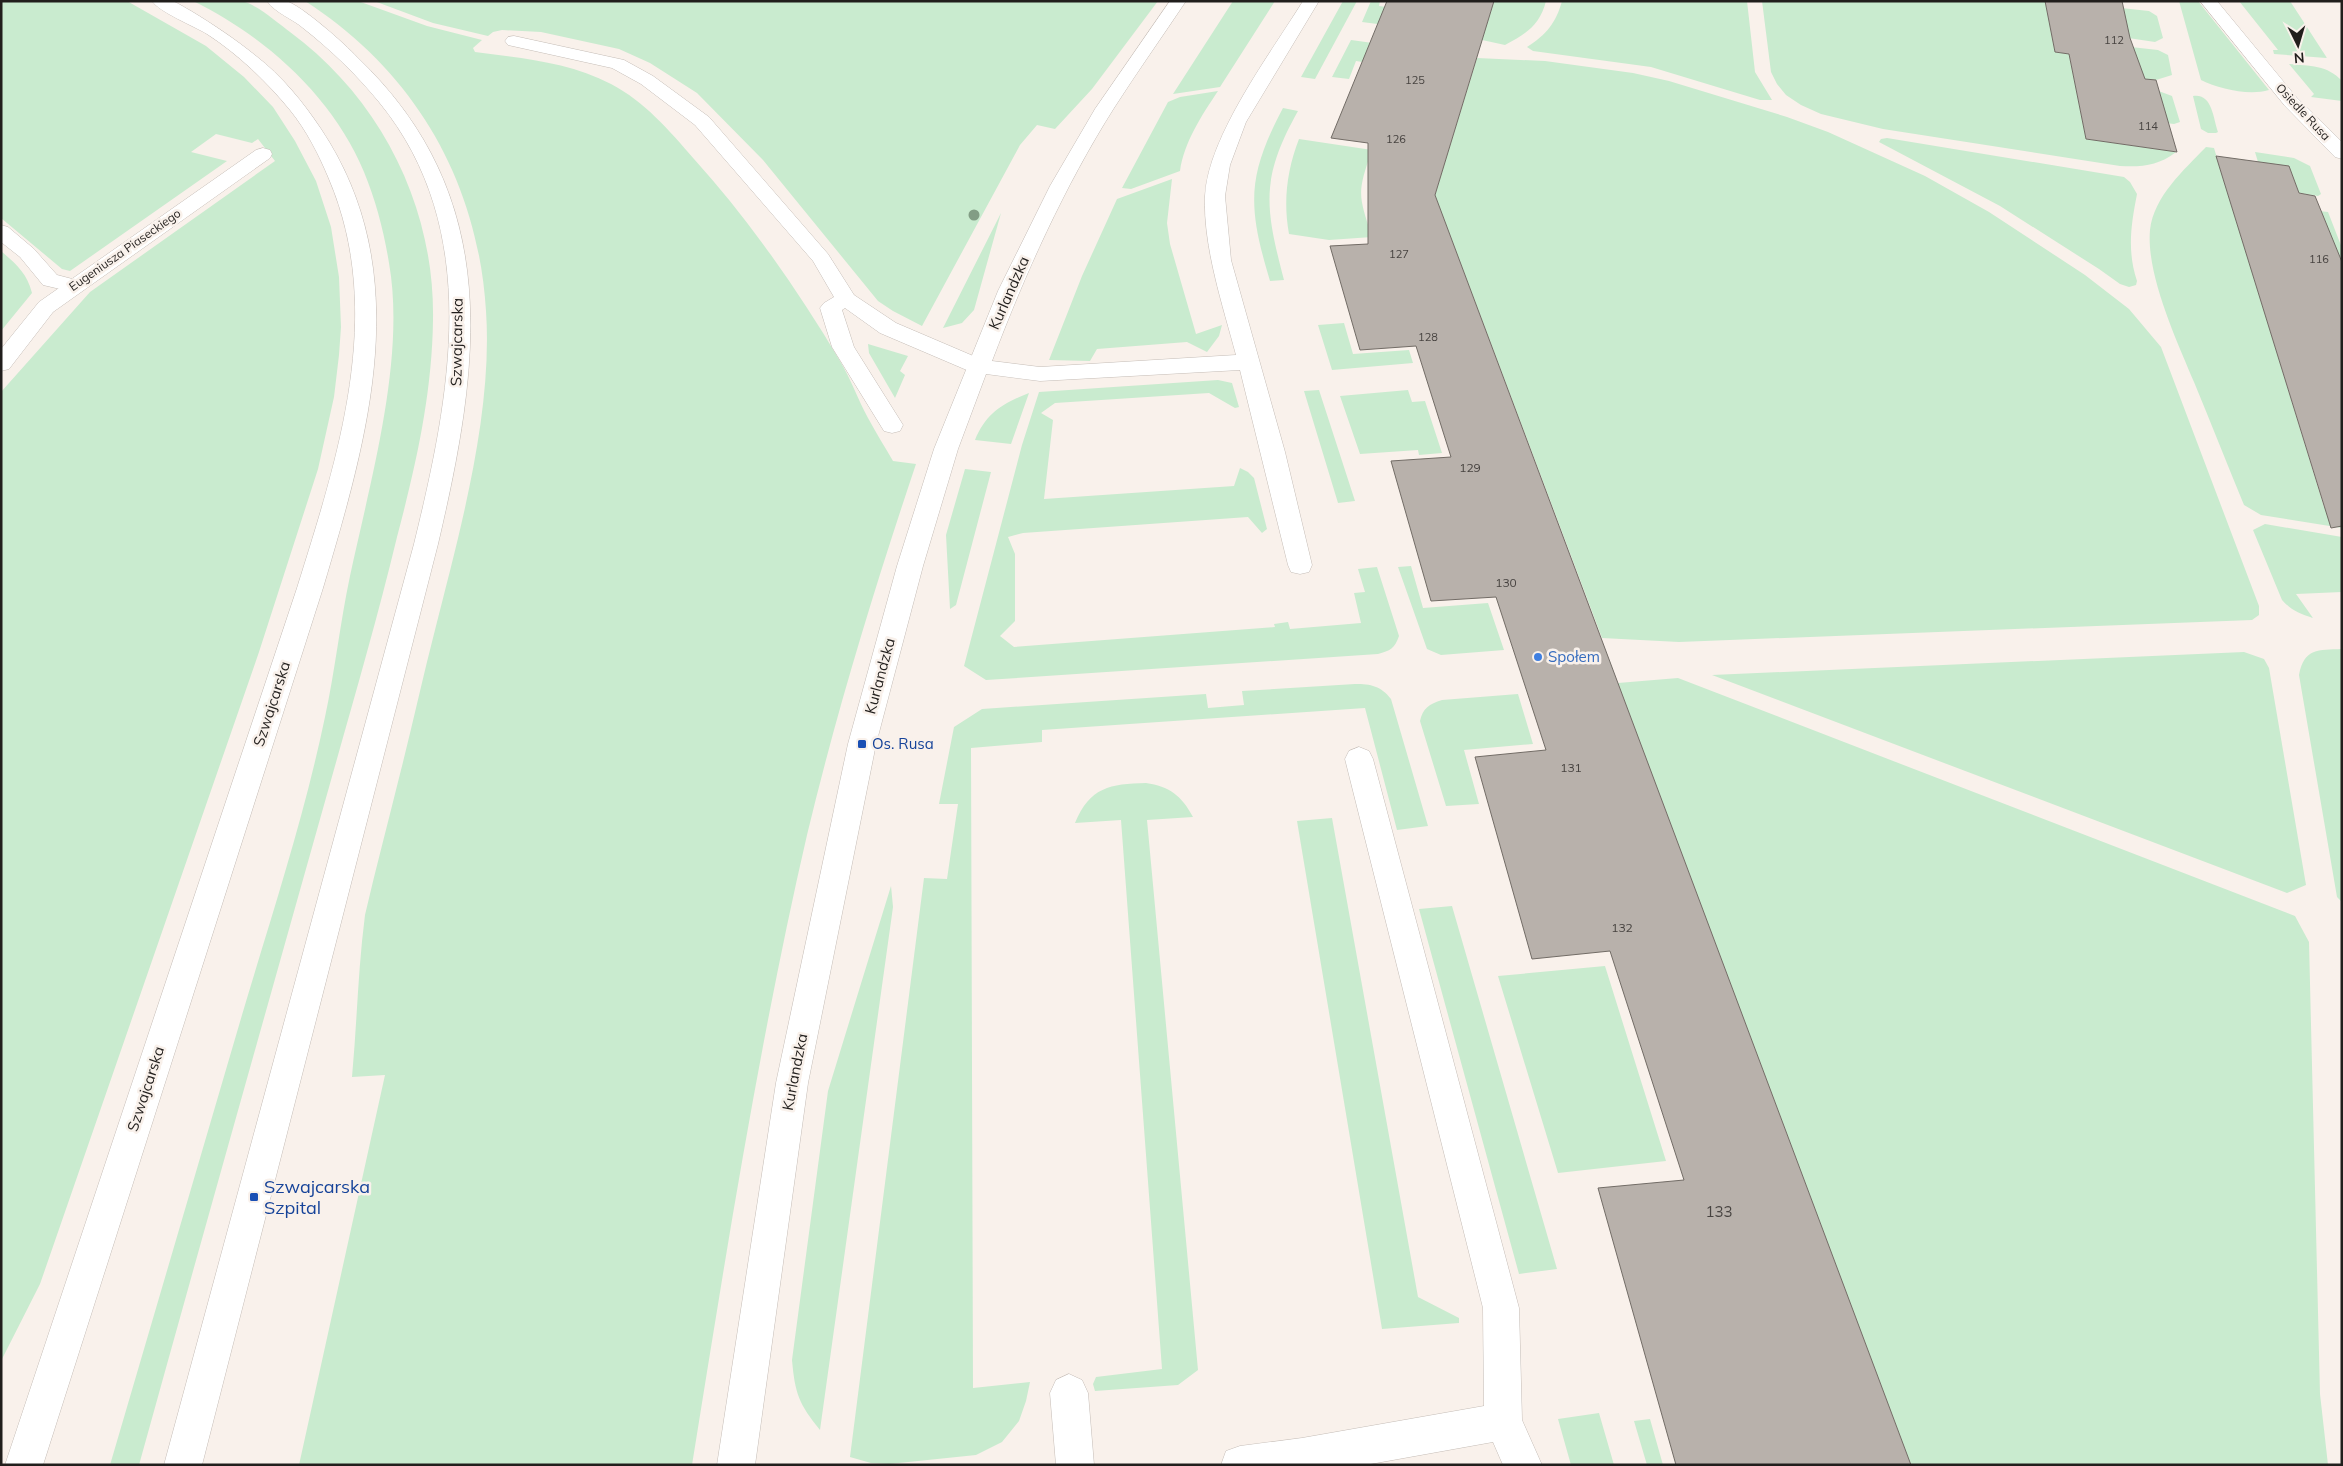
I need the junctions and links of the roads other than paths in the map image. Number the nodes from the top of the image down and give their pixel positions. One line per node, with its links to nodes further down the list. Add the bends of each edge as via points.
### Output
1 (160, 1): 20 (street, Szwajcarska, via 216,33 260,67 303,112 329,155 349,199 362,254 367,304 364,367 343,479 310,588)
2 (275, 1): 21 (street, Szwajcarska, via 316,29 352,60 398,115 420,152 450,232 458,290 460,350 452,422 426,544)
3 (1178, 1): 14 (street, Kurlandzka, via 1104,109 1060,186 1008,291)
4 (1311, 1): 12 (street, via 1237,122 1220,165 1215,196 1220,260)
5 (2208, 1): 7 (street, Osiedle Rusa, via 2291,102)
6 (514, 41): 11 (street, via 618,64 647,80 702,121 821,258)
7 (2342, 153)
8 (263, 154): 10 (street, Eugeniusza Piaseckiego)
9 (1, 232): 10 (street, via 27,253 50,280)
10 (73, 286): 13 (street, Eugeniusza Piaseckiego, via 46,307)
11 (846, 299): 14 (street, via 888,328); 15 (street, via 830,308 843,346)
12 (1247, 362): 14 (street, via 1040,374); 16 (street)
13 (1, 364)
14 (977, 366): 22 (street, Kurlandzka, via 946,449 910,566 862,744 792,1082)
15 (892, 425)
16 (1300, 565)
17 (1359, 759): 19 (street, via 1501,1308)
18 (1069, 1392): 23 (street)
19 (1503, 1421): 24 (street); 25 (street)
20 (24, 1465)
21 (183, 1465)
22 (736, 1465)
23 (1075, 1465)
24 (1240, 1465)
25 (1524, 1465)

